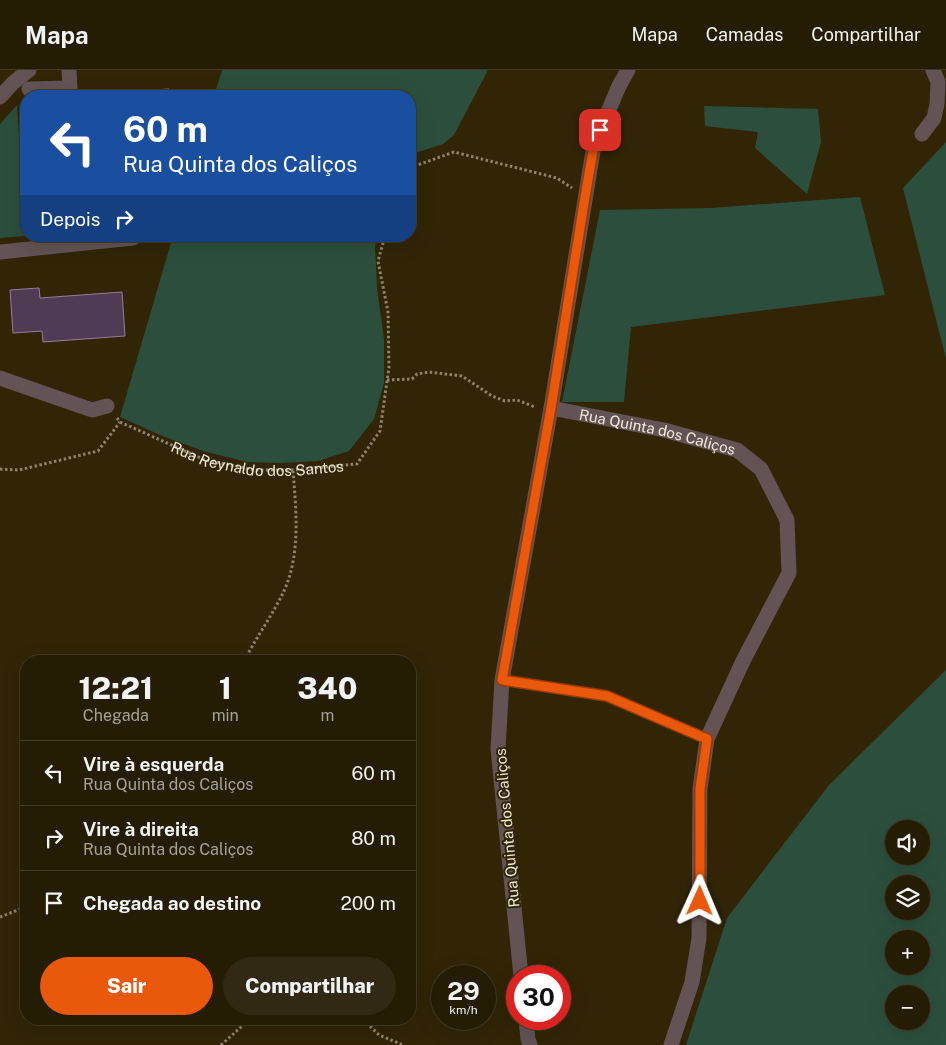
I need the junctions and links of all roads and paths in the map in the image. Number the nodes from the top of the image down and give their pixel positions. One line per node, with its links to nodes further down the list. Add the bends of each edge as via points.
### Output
1 (29, 70): 5 (street); 7 (street)
2 (69, 70): 6 (street, via 70,88)
3 (628, 70): 10 (street, Rua Quinta dos Caliços, via 594,145)
4 (933, 70): 8 (street, via 938,82 937,104 934,118)
5 (29, 90)
6 (54, 90)
7 (0, 97)
8 (922, 134)
9 (416, 166): 10 (path, via 454,152 557,178)
10 (585, 197): 17 (street, Rua Quinta dos Caliços)
11 (36, 242): 13 (street)
12 (383, 242): 15 (path, Rua Reynaldo dos Santos, via 378,261 388,312)
13 (0, 252)
14 (0, 378): 16 (street, via 92,410)
15 (387, 380): 17 (path, via 412,379 417,374 429,372 462,376 505,401 517,400 535,407); 20 (path, Rua Reynaldo dos Santos, via 380,431 357,464)
16 (107, 406): 18 (path, Rua Reynaldo dos Santos)
17 (551, 408): 22 (street, Rua Quinta dos Caliços); 23 (street, Rua Quinta dos Caliços, via 664,430 737,450 761,469 787,520 789,573 742,661)
18 (120, 422): 19 (path, via 98,451 19,470); 20 (path, Rua Reynaldo dos Santos, via 205,460 255,470)
19 (0, 469)
20 (293, 470): 21 (path, via 296,551 284,590)
21 (247, 655)
22 (502, 680): 23 (lane, via 607,696); 26 (street, Rua Quinta dos Caliços, via 498,749)
23 (707, 739): 33 (street, Rua Quinta dos Caliços, via 700,789 699,938 692,982)
24 (20, 909): 25 (path)
25 (0, 917)
26 (520, 965)
27 (243, 1025): 30 (path)
28 (369, 1025): 31 (path, via 378,1035)
29 (527, 1030): 32 (street)
30 (221, 1045)
31 (403, 1045)
32 (530, 1045)
33 (671, 1045)

